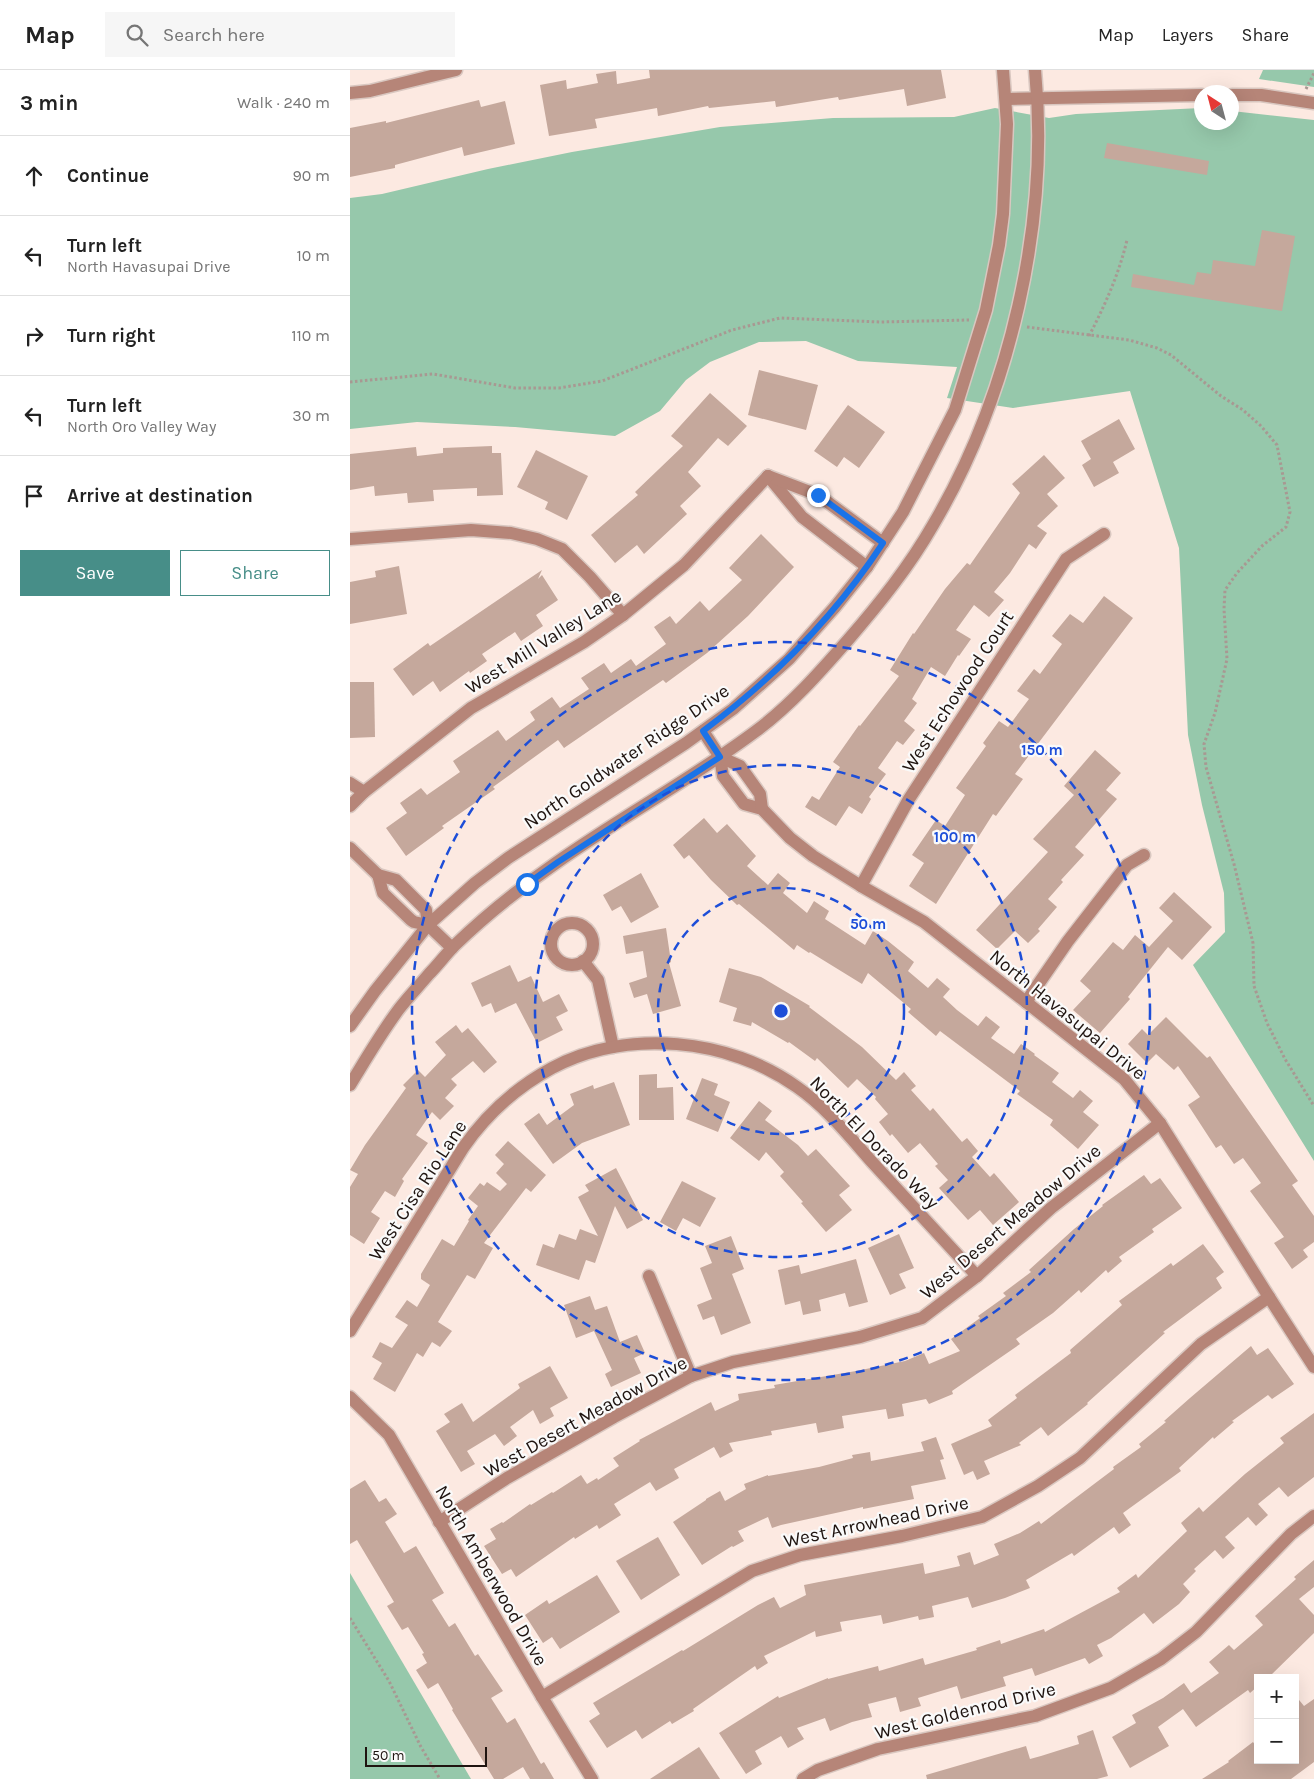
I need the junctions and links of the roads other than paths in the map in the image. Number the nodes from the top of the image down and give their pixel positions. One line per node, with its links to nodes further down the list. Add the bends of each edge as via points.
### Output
1 (456, 70): 4 (street)
2 (1003, 70): 7 (street, North Goldwater Ridge Drive)
3 (1035, 70): 8 (street)
4 (350, 93)
5 (1194, 95): 8 (street)
6 (1239, 95): 9 (street)
7 (1006, 99): 8 (street); 13 (street, North Goldwater Ridge Drive, via 1003,214 986,310 955,410 903,512)
8 (1038, 99): 17 (street, via 1032,236 1014,325 990,405 965,466 933,525 878,605 812,681 759,729)
9 (1314, 103)
10 (768, 476): 13 (street, via 818,495); 14 (street, via 802,517); 15 (street, West Mill Valley Lane, via 684,566)
11 (1104, 534): 25 (street, West Echowood Court, via 1066,559 910,799)
12 (350, 539): 15 (street, via 471,530 537,538 562,550)
13 (883, 543): 14 (street, North Goldwater Ridge Drive)
14 (867, 568): 16 (street, North Goldwater Ridge Drive, via 780,668)
15 (623, 615): 19 (street, West Mill Valley Lane, via 584,642 471,708)
16 (703, 731): 17 (street, North Havasupai Drive); 26 (street, North Goldwater Ridge Drive, via 508,858)
17 (720, 757): 21 (street, North Havasupai Drive, via 740,766 760,794); 21 (street, North Havasupai Drive, via 724,776 744,804); 27 (street, via 558,862 490,913)
18 (350, 783): 19 (street)
19 (364, 792): 20 (street, West Mill Valley Lane)
20 (350, 806)
21 (762, 809): 25 (street, North Havasupai Drive, via 813,856)
22 (350, 848): 24 (street)
23 (1144, 855): 29 (street, via 1127,865)
24 (378, 875): 26 (street, via 383,893 411,920); 26 (street, via 396,880 426,910)
25 (861, 886): 29 (street, North Havasupai Drive, via 924,922)
26 (428, 925): 27 (street); 30 (street, North Goldwater Ridge Drive)
27 (452, 948): 32 (street, via 384,1029)
28 (583, 961): 31 (street, via 598,980)
29 (1026, 1002): 33 (street, North Havasupai Drive, via 1124,1079)
30 (350, 1026)
31 (613, 1047): 35 (street, North El Dorado Way, via 666,1043 724,1051 754,1062 798,1087 839,1125); 37 (street, West Cisa Rio Lane, via 576,1058 526,1084 477,1128)
32 (350, 1085)
33 (1160, 1123): 35 (street, West Desert Meadow Drive, via 1051,1208); 36 (street, North Havasupai Drive)
34 (649, 1276): 39 (street)
35 (977, 1276): 39 (street, West Desert Meadow Drive, via 922,1318 860,1337 733,1362)
36 (1269, 1298): 38 (street, North Havasupai Drive); 43 (street, West Arrowhead Drive, via 1201,1344 1080,1458 982,1517 800,1555 752,1571)
37 (350, 1331)
38 (1314, 1367)
39 (691, 1376): 42 (street, West Desert Meadow Drive, via 507,1478)
40 (350, 1397): 42 (street, North Amberwood Drive, via 389,1435)
41 (1314, 1516): 45 (street, West Goldenrod Drive, via 1291,1534 1196,1632 1161,1659 1111,1688 1035,1716 878,1749 818,1770)
42 (439, 1522): 43 (street, North Amberwood Drive)
43 (542, 1697): 44 (street, North Amberwood Drive)
44 (592, 1779)
45 (803, 1779)

